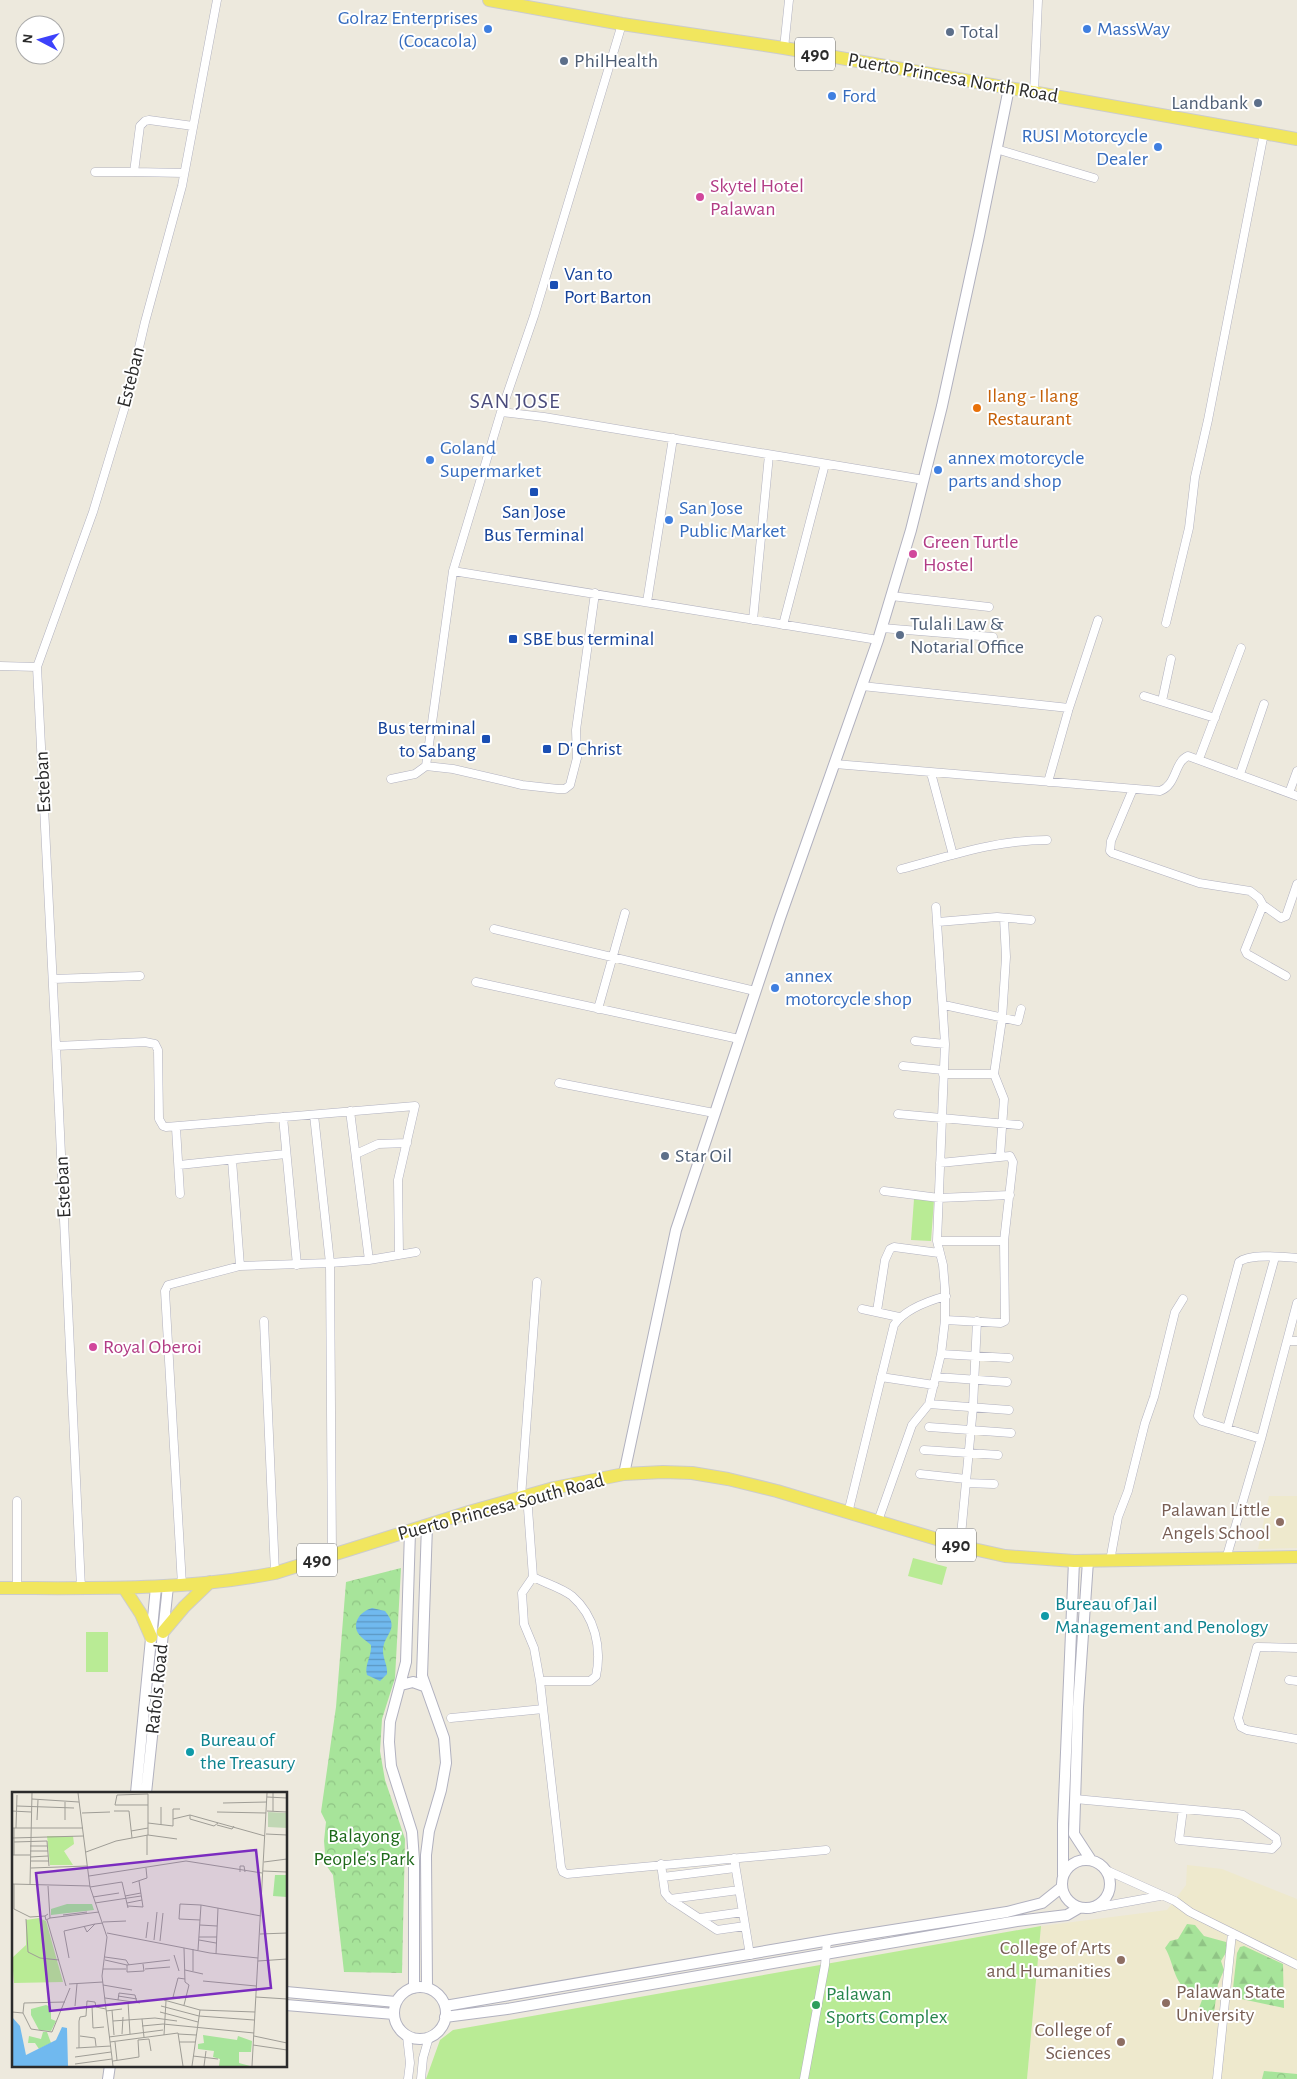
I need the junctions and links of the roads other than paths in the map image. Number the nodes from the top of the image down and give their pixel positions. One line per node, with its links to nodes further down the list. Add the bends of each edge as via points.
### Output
1 (217, 0): 9 (street, Esteban)
2 (489, 0): 5 (main road, Puerto Princesa North Road / 490)
3 (788, 0): 6 (street)
4 (1038, 0): 8 (street)
5 (622, 24): 6 (main road, Puerto Princesa North Road / 490); 17 (street, via 534,316)
6 (784, 48): 7 (main road, Puerto Princesa North Road / 490)
7 (1008, 88): 8 (main road, Puerto Princesa North Road / 490); 12 (street)
8 (1034, 92): 10 (main road, Puerto Princesa North Road / 490)
9 (192, 126): 14 (street, via 145,121 140,126); 15 (street, Esteban)
10 (1264, 134): 11 (main road, Puerto Princesa North Road / 490); 29 (street, via 1195,477 1189,528)
11 (1297, 139)
12 (996, 149): 16 (street); 21 (street)
13 (95, 172): 14 (street)
14 (134, 172): 15 (street)
15 (184, 173): 37 (street, Esteban, via 126,403 93,512)
16 (1094, 178)
17 (501, 412): 18 (street); 22 (street)
18 (673, 438): 19 (street); 25 (street)
19 (769, 455): 20 (street); 27 (street)
20 (825, 464): 21 (street); 30 (street)
21 (924, 480): 24 (street)
22 (453, 571): 23 (street); 46 (street)
23 (595, 593): 25 (street); 46 (street, via 576,730 577,758 570,785 558,789 522,785)
24 (891, 596): 26 (street); 31 (street)
25 (647, 602): 27 (street)
26 (989, 608)
27 (753, 620): 30 (street)
28 (1098, 620): 42 (street)
29 (1166, 623)
30 (783, 625): 33 (street)
31 (882, 628): 32 (street); 33 (street)
32 (993, 637)
33 (878, 640): 38 (street)
34 (1241, 648): 43 (street)
35 (1171, 659): 40 (street)
36 (0, 666): 37 (street)
37 (37, 667): 68 (street, Esteban)
38 (862, 686): 42 (street); 45 (street)
39 (1144, 696): 40 (street)
40 (1162, 701): 43 (street)
41 (1264, 704): 49 (street)
42 (1069, 708): 51 (street)
43 (1215, 718): 44 (street)
44 (1199, 759): 49 (street); 52 (street, via 1188,756 1182,759 1171,783 1160,791)
45 (835, 764): 48 (street); 70 (street)
46 (426, 766): 50 (street, via 415,774)
47 (1297, 771): 53 (street)
48 (931, 773): 51 (street); 55 (street)
49 (1240, 774): 53 (street)
50 (391, 779)
51 (1048, 782): 52 (street)
52 (1133, 789): 58 (street, via 1111,841 1112,853 1199,883 1250,891)
53 (1293, 795)
54 (1047, 840): 55 (street, via 994,844)
55 (953, 855): 56 (street)
56 (902, 869)
57 (1297, 884): 58 (street, via 1284,918)
58 (1263, 905): 67 (street, via 1244,950)
59 (936, 907): 63 (street)
60 (625, 913): 65 (street)
61 (1004, 918): 62 (street); 63 (street); 74 (street, via 1006,957)
62 (1031, 920)
63 (938, 922): 71 (street)
64 (494, 930): 65 (street)
65 (614, 958): 70 (street); 72 (street)
66 (140, 976): 68 (street)
67 (1286, 976)
68 (53, 979): 78 (street, Esteban)
69 (476, 982): 72 (street)
70 (755, 991): 75 (street)
71 (944, 1005): 74 (street); 77 (street)
72 (598, 1009): 75 (street)
73 (1021, 1009): 74 (street, via 1019,1020)
74 (1002, 1019): 81 (street)
75 (739, 1039): 84 (street)
76 (915, 1041): 77 (street)
77 (945, 1044): 80 (street)
78 (56, 1046): 91 (street, via 155,1044 158,1050 159,1119 162,1126); 169 (street, Esteban)
79 (903, 1066): 80 (street)
80 (943, 1072): 81 (street); 88 (street)
81 (994, 1074): 89 (street, via 1004,1099)
82 (559, 1083): 84 (street)
83 (350, 1111): 86 (street); 92 (street, via 415,1106); 94 (street)
84 (714, 1113): 145 (street, via 676,1230)
85 (898, 1114): 88 (street)
86 (314, 1115): 87 (street); 111 (street)
87 (283, 1117): 91 (street); 93 (street)
88 (942, 1118): 89 (street); 97 (street)
89 (1002, 1124): 90 (street); 95 (street)
90 (1019, 1125)
91 (176, 1128): 98 (street)
92 (407, 1143): 94 (street, via 378,1144); 107 (street, via 397,1188)
93 (286, 1154): 96 (street); 112 (street)
94 (356, 1154): 110 (street)
95 (1000, 1156): 97 (street); 101 (street, via 1010,1156 1013,1162)
96 (232, 1160): 98 (street); 113 (street)
97 (940, 1163): 102 (street)
98 (179, 1166): 100 (street)
99 (884, 1191): 102 (street)
100 (180, 1194)
101 (1010, 1195): 102 (street); 104 (street)
102 (939, 1198): 103 (street)
103 (937, 1241): 104 (street); 106 (street)
104 (1004, 1241): 123 (street, via 1005,1321)
105 (416, 1252): 107 (street)
106 (939, 1253): 115 (street); 119 (street, via 890,1248)
107 (399, 1255): 110 (street)
108 (1275, 1258): 109 (street); 138 (street); 138 (street, via 1243,1259 1236,1270 1198,1416)
109 (1297, 1258)
110 (369, 1260): 111 (street)
111 (330, 1264): 112 (street); 156 (street)
112 (298, 1265): 113 (street)
113 (240, 1266): 165 (street, via 171,1283 166,1291)
114 (537, 1282): 149 (street)
115 (946, 1296): 120 (street); 121 (street)
116 (1183, 1298): 161 (street, via 1175,1312 1128,1491 1118,1517)
117 (1297, 1303): 124 (street)
118 (862, 1309): 119 (street)
119 (876, 1311): 120 (street)
120 (899, 1317): 129 (street, via 890,1336)
121 (945, 1320): 123 (street); 126 (street)
122 (264, 1321): 162 (street)
123 (977, 1321): 127 (street)
124 (1287, 1341): 125 (street); 141 (street)
125 (1297, 1341)
126 (941, 1354): 127 (street); 130 (street)
127 (976, 1356): 128 (street); 131 (street)
128 (1009, 1358)
129 (881, 1377): 133 (street); 151 (street)
130 (936, 1377): 131 (street); 133 (street)
131 (975, 1380): 132 (street); 135 (street)
132 (1007, 1382)
133 (934, 1385): 134 (street)
134 (929, 1404): 135 (street); 152 (street, via 912,1425)
135 (973, 1407): 136 (street); 139 (street)
136 (1009, 1410)
137 (929, 1427): 139 (street)
138 (1227, 1428): 141 (street)
139 (971, 1430): 140 (street); 143 (street)
140 (1011, 1433)
141 (1261, 1439): 158 (street)
142 (924, 1450): 143 (street)
143 (968, 1454): 144 (street); 147 (street)
144 (998, 1456)
145 (624, 1474): 149 (main road, Puerto Princesa South Road / 490); 151 (main road, Puerto Princesa South Road / 490, via 682,1473 728,1479)
146 (920, 1474): 147 (street)
147 (966, 1481): 148 (street); 155 (street)
148 (994, 1484)
149 (524, 1496): 153 (main road, Puerto Princesa South Road / 490); 163 (street)
150 (17, 1501): 168 (street)
151 (848, 1513): 152 (main road, Puerto Princesa South Road / 490)
152 (878, 1521): 155 (main road, Puerto Princesa South Road / 490)
153 (427, 1525): 154 (main road, Puerto Princesa South Road / 490); 176 (street, via 422,1658)
154 (410, 1531): 156 (main road, Puerto Princesa South Road / 490); 175 (street, via 406,1662)
155 (960, 1546): 159 (main road, Puerto Princesa South Road / 490, via 1006,1556)
156 (332, 1556): 162 (main road, Puerto Princesa South Road / 490)
157 (1297, 1557): 158 (main road, Puerto Princesa South Road / 490)
158 (1226, 1559): 161 (main road, Puerto Princesa South Road / 490)
159 (1074, 1561): 160 (main road, Puerto Princesa South Road / 490); 192 (street)
160 (1088, 1561): 161 (main road, Puerto Princesa South Road / 490); 182 (street)
161 (1110, 1561)
162 (275, 1573): 164 (main road, Puerto Princesa South Road / 490)
163 (533, 1577): 174 (street, via 522,1593 524,1624 534,1648); 174 (street, via 572,1596 593,1625 599,1654 596,1676 590,1681)
164 (210, 1582): 165 (main road, Puerto Princesa South Road / 490); 171 (main road)
165 (182, 1585): 166 (main road, Puerto Princesa South Road / 490)
166 (162, 1586): 170 (main road, Puerto Princesa South Road / 490); 171 (street, Rafols Road); 172 (street, Rafols Road)
167 (0, 1588): 168 (main road, Puerto Princesa South Road / 490)
168 (17, 1588): 169 (main road, Puerto Princesa South Road / 490)
169 (81, 1588): 170 (main road, Puerto Princesa South Road / 490)
170 (124, 1588): 172 (main road)
171 (163, 1632): 181 (street, Rafols Road)
172 (151, 1637): 180 (street, Rafols Road)
173 (1297, 1648): 179 (street, via 1257,1647 1238,1718 1246,1730)
174 (540, 1681): 177 (street)
175 (401, 1685): 176 (street, via 413,1682); 185 (street, via 390,1722 389,1742 391,1766)
176 (424, 1686): 184 (street, via 444,1738 446,1763)
177 (543, 1709): 178 (street); 189 (street, via 563,1872)
178 (451, 1718)
179 (1297, 1739)
180 (136, 1792)
181 (146, 1792)
182 (1075, 1798): 183 (street); 188 (street, via 1074,1834)
183 (1183, 1809): 183 (street, via 1243,1815 1276,1838 1277,1844 1272,1849 1179,1840)
184 (429, 1831): 185 (street); 208 (street, via 426,1855)
185 (412, 1832): 207 (street)
186 (826, 1850): 187 (street)
187 (734, 1858): 189 (street); 190 (street)
188 (1091, 1860): 191 (street); 192 (street, via 1078,1861)
189 (661, 1864): 193 (street)
190 (735, 1868): 193 (street); 195 (street)
191 (1106, 1870): 196 (street); 198 (street, via 1110,1890 1106,1899 1098,1906)
192 (1063, 1874): 194 (street)
193 (663, 1877): 197 (street, via 665,1892)
194 (1062, 1887): 198 (street, via 1071,1904); 203 (street, via 1042,1903 1007,1912)
195 (739, 1890): 197 (street); 199 (street)
196 (1160, 1896): 198 (street); 202 (street)
197 (670, 1899): 200 (street)
198 (1084, 1908): 204 (street, via 1066,1915)
199 (743, 1912): 200 (street); 201 (street)
200 (700, 1918): 201 (street, via 717,1930)
201 (745, 1926): 205 (street)
202 (1232, 1933): 206 (street); 221 (street)
203 (827, 1940): 204 (street); 205 (street)
204 (826, 1953): 212 (street, via 507,2009); 217 (street)
205 (750, 1954): 212 (street)
206 (1297, 1965)
207 (414, 1988): 208 (street); 210 (street, via 406,1991)
208 (427, 1988): 212 (street, via 441,1998)
209 (288, 1992): 210 (street)
210 (396, 2002): 213 (street)
211 (288, 2005): 213 (street)
212 (445, 2012): 215 (street, via 443,2026)
213 (394, 2014): 214 (street, via 400,2030)
214 (407, 2036): 215 (street); 219 (street)
215 (429, 2037): 220 (street)
216 (110, 2066): 218 (street)
217 (805, 2075)
218 (108, 2079)
219 (408, 2079)
220 (421, 2079)
221 (1217, 2079)

